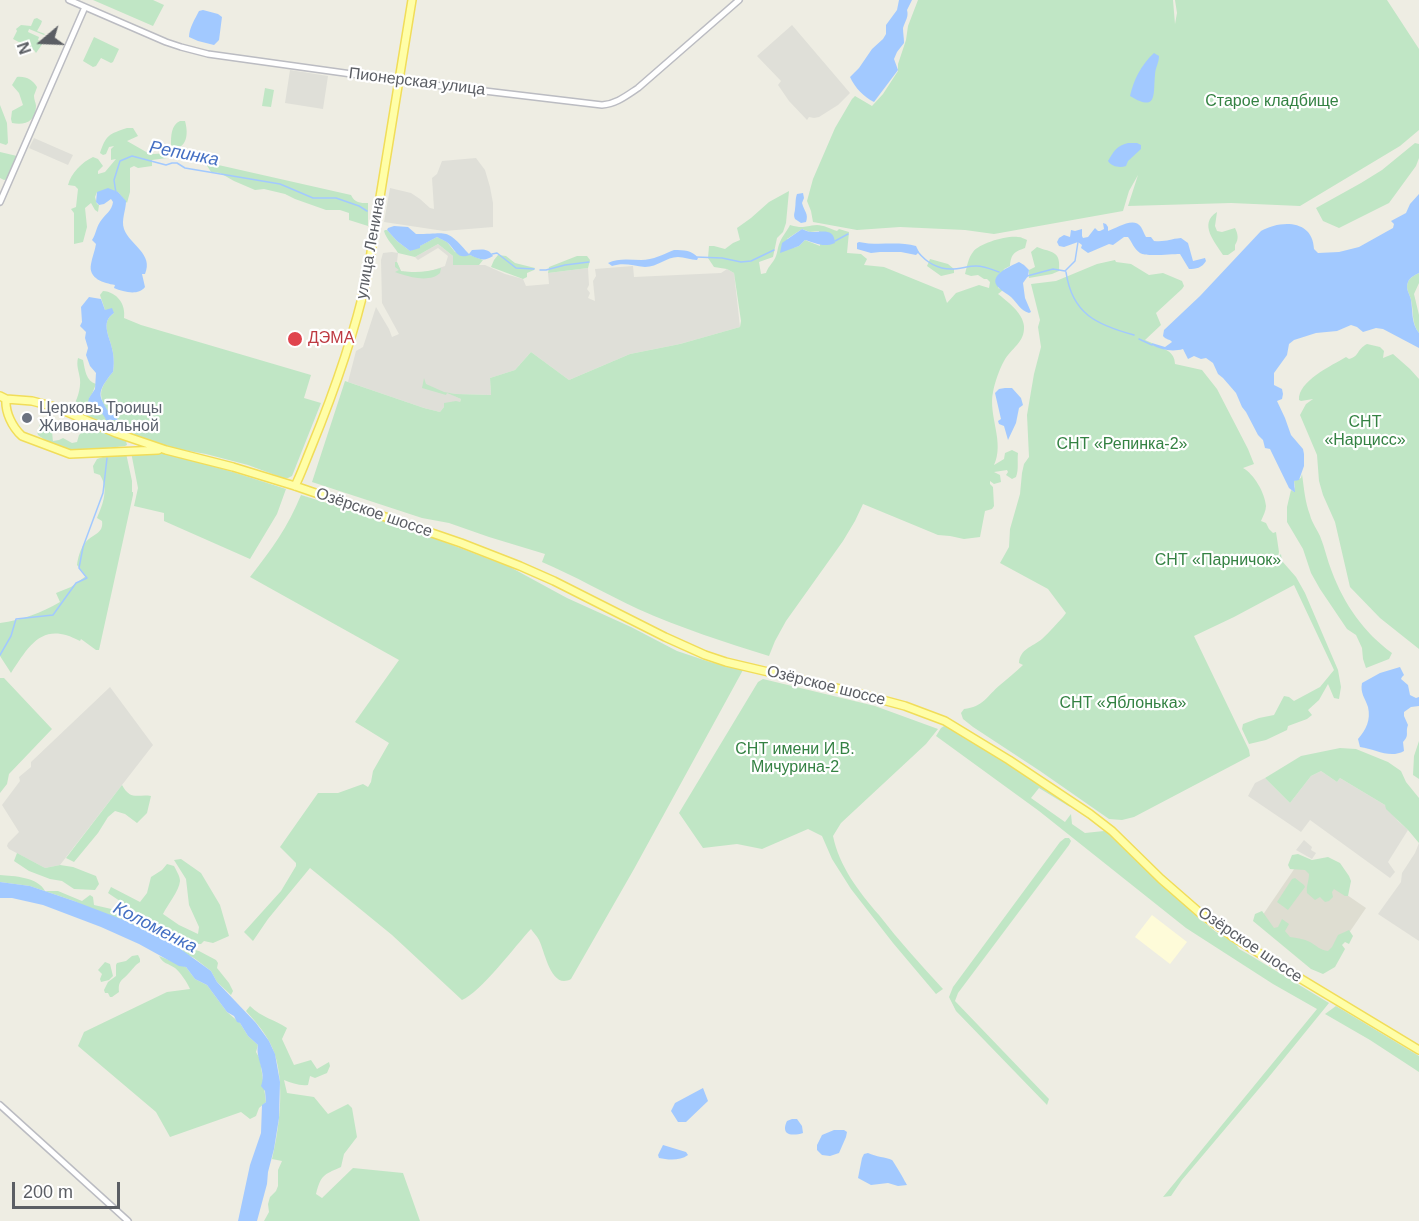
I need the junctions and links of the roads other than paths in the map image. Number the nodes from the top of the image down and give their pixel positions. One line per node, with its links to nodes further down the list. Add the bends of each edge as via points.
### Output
1 (69, 0): 4 (street, Пионерская улица)
2 (411, 0): 5 (main road, улица Ленина)
3 (739, 0): 5 (street, Пионерская улица, via 654,75 611,105)
4 (85, 7): 5 (street, Пионерская улица, via 166,42 208,54); 7 (street)
5 (399, 81): 11 (main road, улица Ленина, via 362,302 349,348)
6 (0, 181): 7 (street)
7 (8, 184): 8 (street)
8 (0, 202)
9 (3, 397): 10 (main road, via 55,407); 10 (main road, via 17,431 64,453)
10 (166, 450): 11 (main road, Озёрское шоссе)
11 (295, 486): 12 (main road, Озёрское шоссе, via 520,566 705,655 905,705 945,721 1090,814 1193,907 1233,937)
12 (1419, 1050)
13 (0, 1105): 14 (street)
14 (128, 1221)

